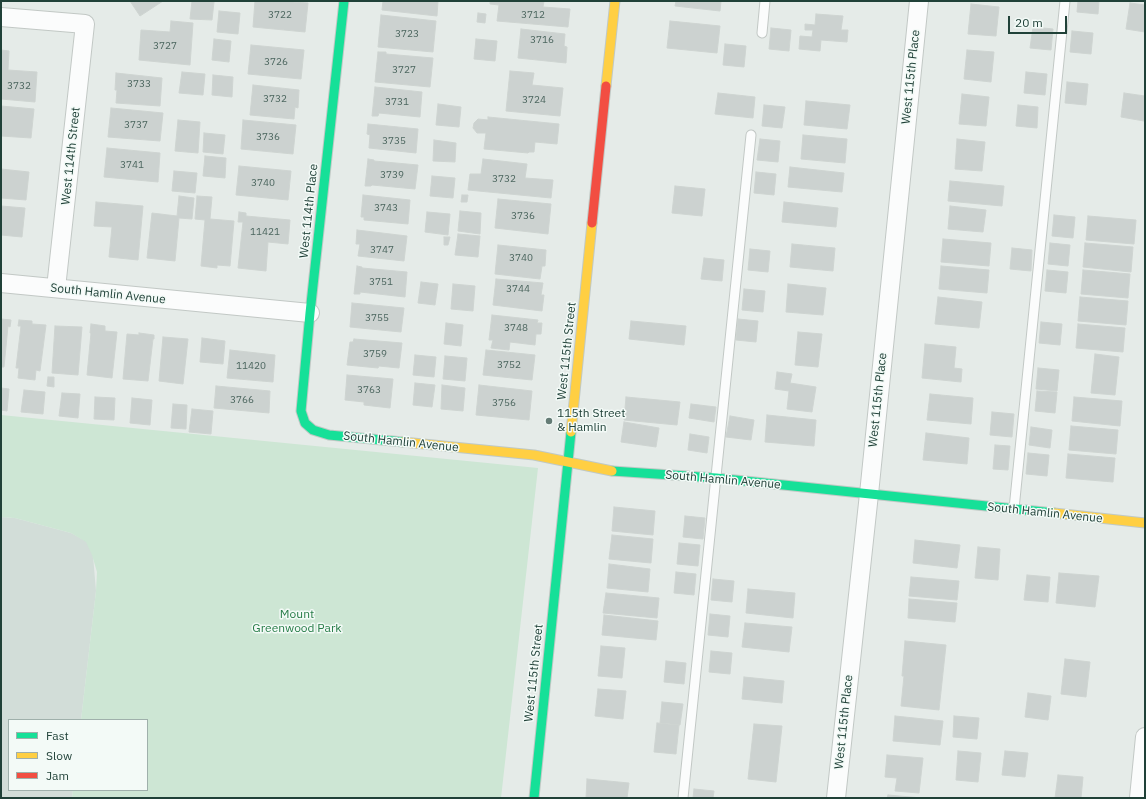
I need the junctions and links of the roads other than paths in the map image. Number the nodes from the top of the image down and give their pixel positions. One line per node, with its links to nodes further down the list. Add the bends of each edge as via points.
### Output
1 (344, 1): 11 (street, West 114th Place)
2 (615, 1): 13 (street, West 115th Street)
3 (765, 1): 7 (lane)
4 (919, 1): 15 (street, West 115th Place)
5 (1065, 1): 16 (lane)
6 (1, 17): 10 (street, West 114th Street, via 85,24)
7 (762, 32)
8 (751, 136): 14 (lane)
9 (1, 283): 10 (street, South Hamlin Avenue)
10 (56, 288): 11 (street, South Hamlin Avenue)
11 (310, 313): 12 (street, West 114th Place, via 301,411)
12 (305, 423): 13 (street, South Hamlin Avenue, via 313,430 329,435 534,455)
13 (568, 462): 14 (street, South Hamlin Avenue, via 605,470); 19 (street, West 115th Street)
14 (716, 478): 15 (street, South Hamlin Avenue); 20 (lane)
15 (869, 494): 16 (street, South Hamlin Avenue); 21 (street, West 115th Place)
16 (1014, 509): 17 (street, South Hamlin Avenue)
17 (1145, 523)
18 (1145, 738): 22 (street)
19 (534, 798)
20 (683, 798)
21 (836, 798)
22 (1139, 798)

